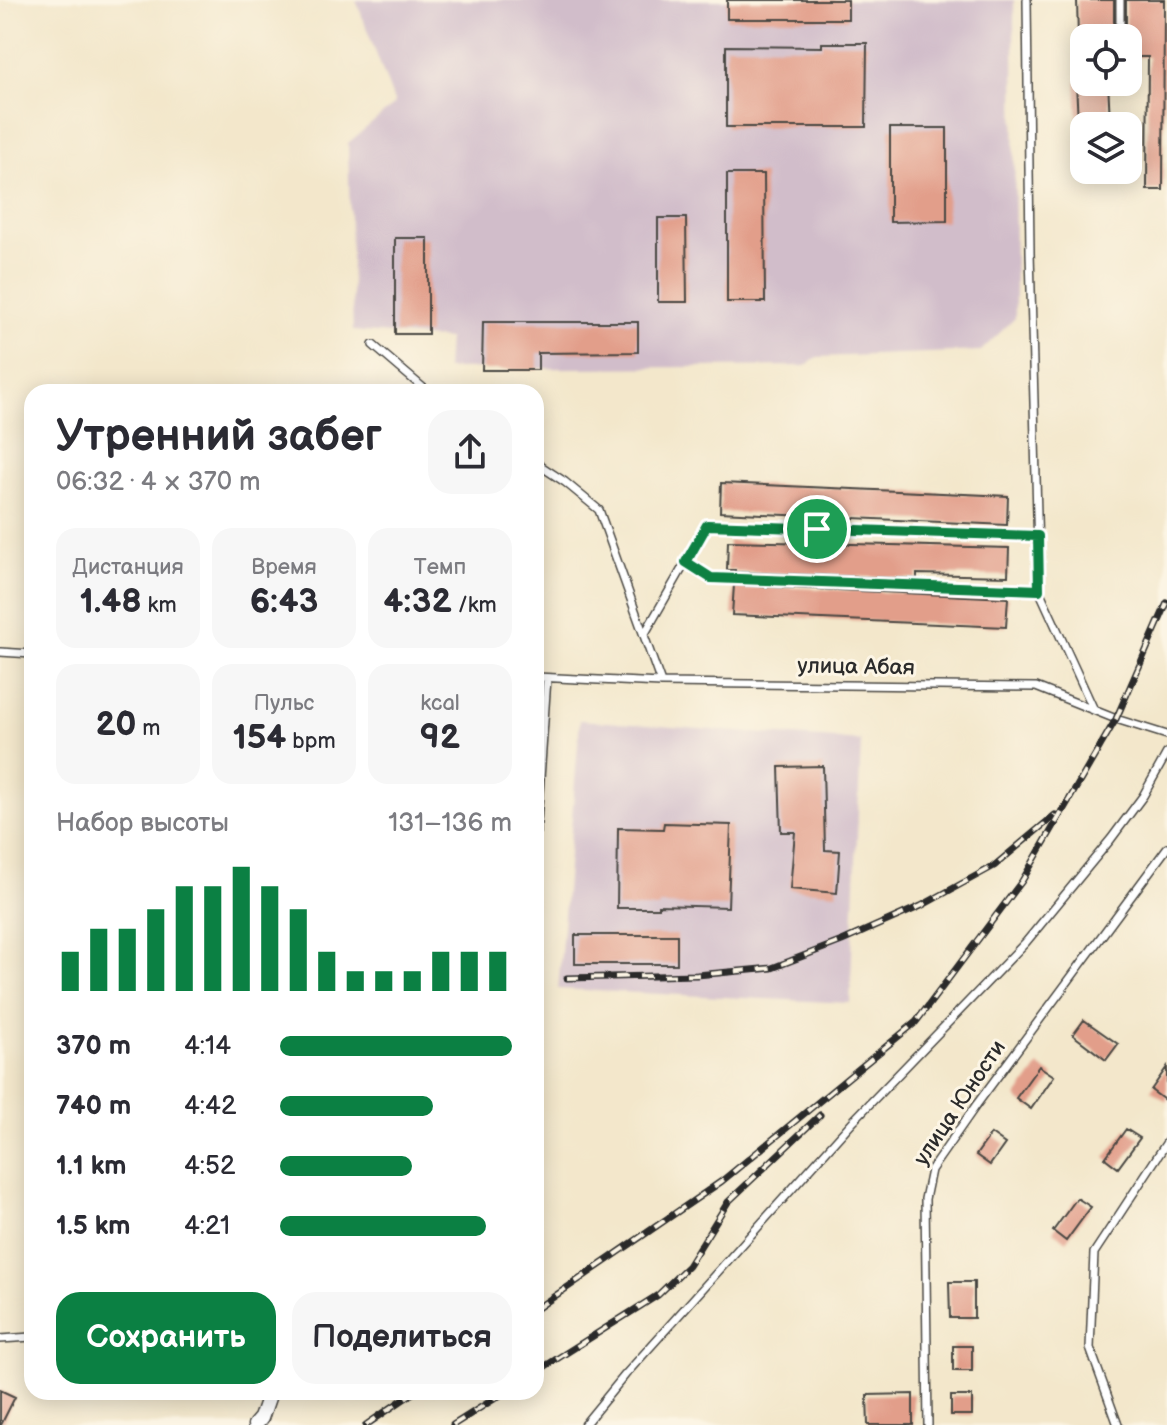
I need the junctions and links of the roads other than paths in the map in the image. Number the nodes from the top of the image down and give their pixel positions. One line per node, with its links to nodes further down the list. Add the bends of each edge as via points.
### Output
1 (1027, 0): 7 (lane)
2 (1120, 0): 3 (lane)
3 (1120, 24)
4 (373, 345): 5 (lane)
5 (419, 384)
6 (544, 468): 10 (lane, via 599,510)
7 (1038, 536): 8 (lane, via 707,525); 9 (lane)
8 (686, 562): 9 (lane, via 711,578); 10 (lane)
9 (1039, 590): 16 (lane)
10 (644, 635): 15 (lane)
11 (0, 652): 12 (lane)
12 (24, 654)
13 (544, 678): 14 (lane, улица Абая)
14 (547, 678): 15 (lane, улица Абая); 17 (lane)
15 (661, 683): 16 (lane, улица Абая, via 1036,687)
16 (1094, 710): 18 (lane, улица Абая)
17 (544, 721)
18 (1167, 735)
19 (1167, 753): 26 (lane, via 1111,839 1026,942 854,1120)
20 (1167, 848): 27 (lane, улица Юности, via 931,1170 925,1199)
21 (1167, 1142): 28 (lane, via 1094,1253 1090,1348)
22 (24, 1338): 23 (lane)
23 (0, 1339)
24 (267, 1400): 25 (street)
25 (255, 1425)
26 (584, 1425)
27 (928, 1425)
28 (1118, 1425)

